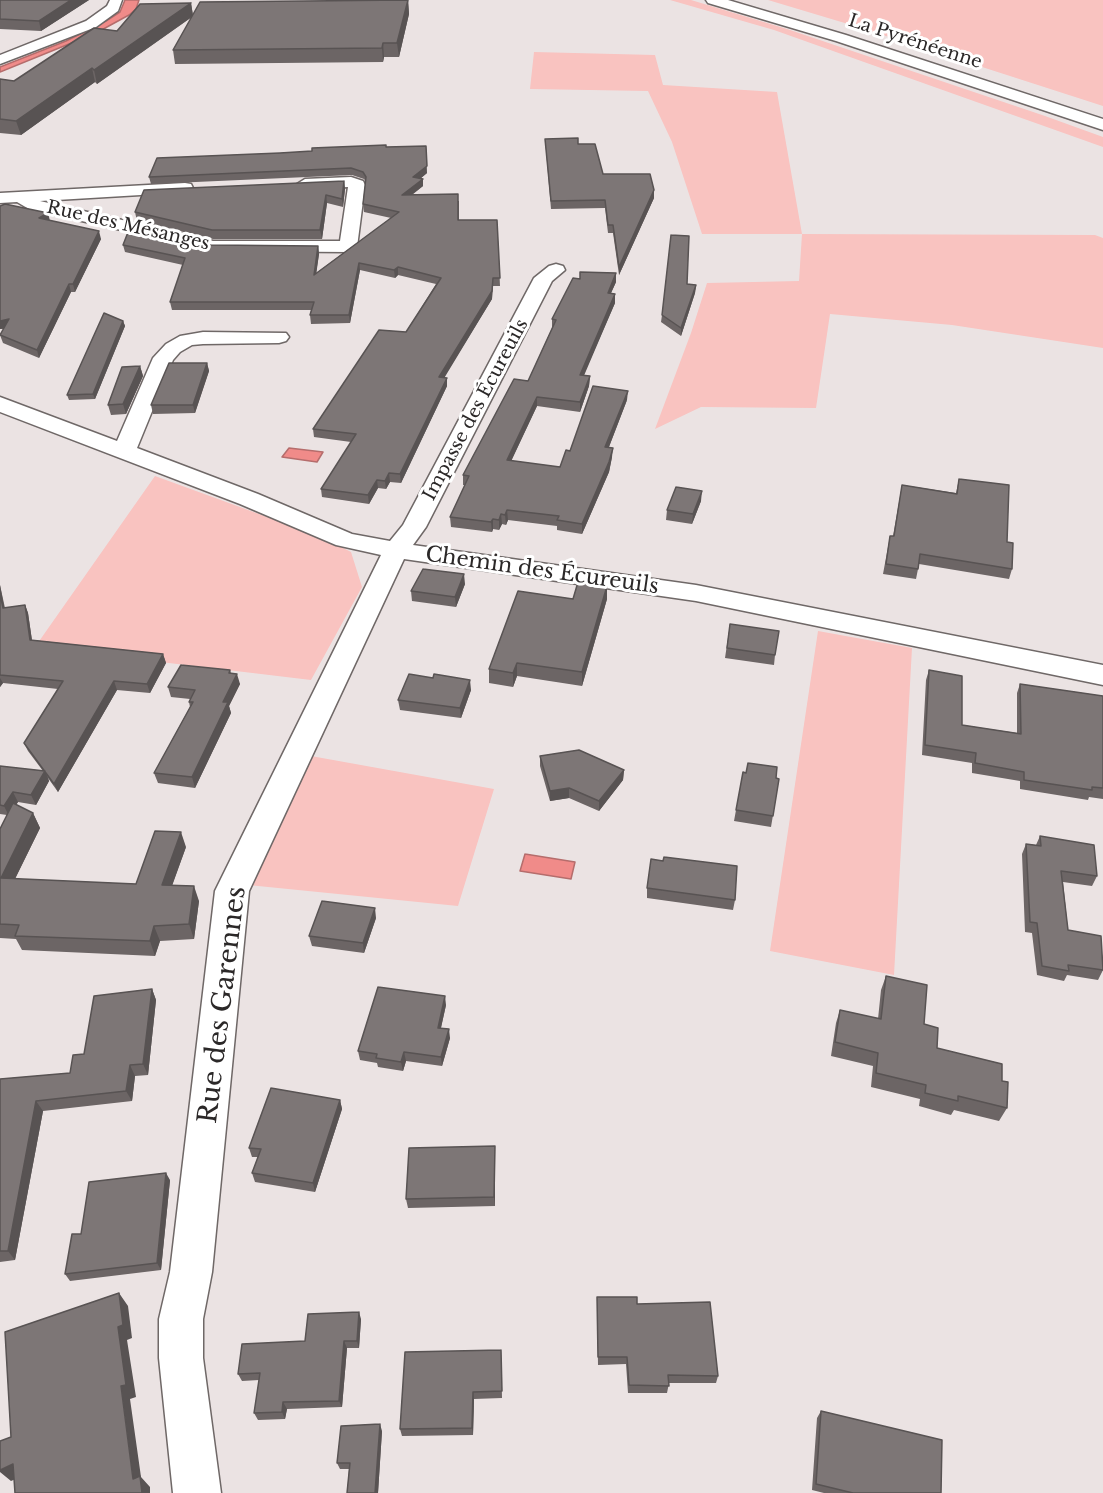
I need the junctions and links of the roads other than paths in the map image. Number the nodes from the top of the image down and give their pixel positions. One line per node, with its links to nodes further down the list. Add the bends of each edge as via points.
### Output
1 (116, 0): 4 (street, via 113,8 91,24)
2 (713, 0): 6 (highway, La Pyrénéenne)
3 (740, 0): 5 (highway, La Pyrénéenne)
4 (0, 60)
5 (1103, 115)
6 (1103, 125)
7 (293, 184): 9 (street, Rue des Mésanges, via 357,185 348,247 213,246 35,205)
8 (201, 188): 9 (street)
9 (20, 197): 10 (street)
10 (0, 198)
11 (555, 270): 15 (street, Impasse des Écureuils, via 544,278 414,528)
12 (279, 337): 14 (street, via 203,338 187,340 173,348 163,358)
13 (0, 404): 14 (street, Chemin des Écureuils)
14 (125, 450): 15 (street, Chemin des Écureuils, via 345,540)
15 (396, 550): 16 (street, Chemin des Écureuils, via 696,593); 17 (street, Rue des Garennes, via 232,891 191,1272 181,1319)
16 (1103, 675)
17 (197, 1493)

